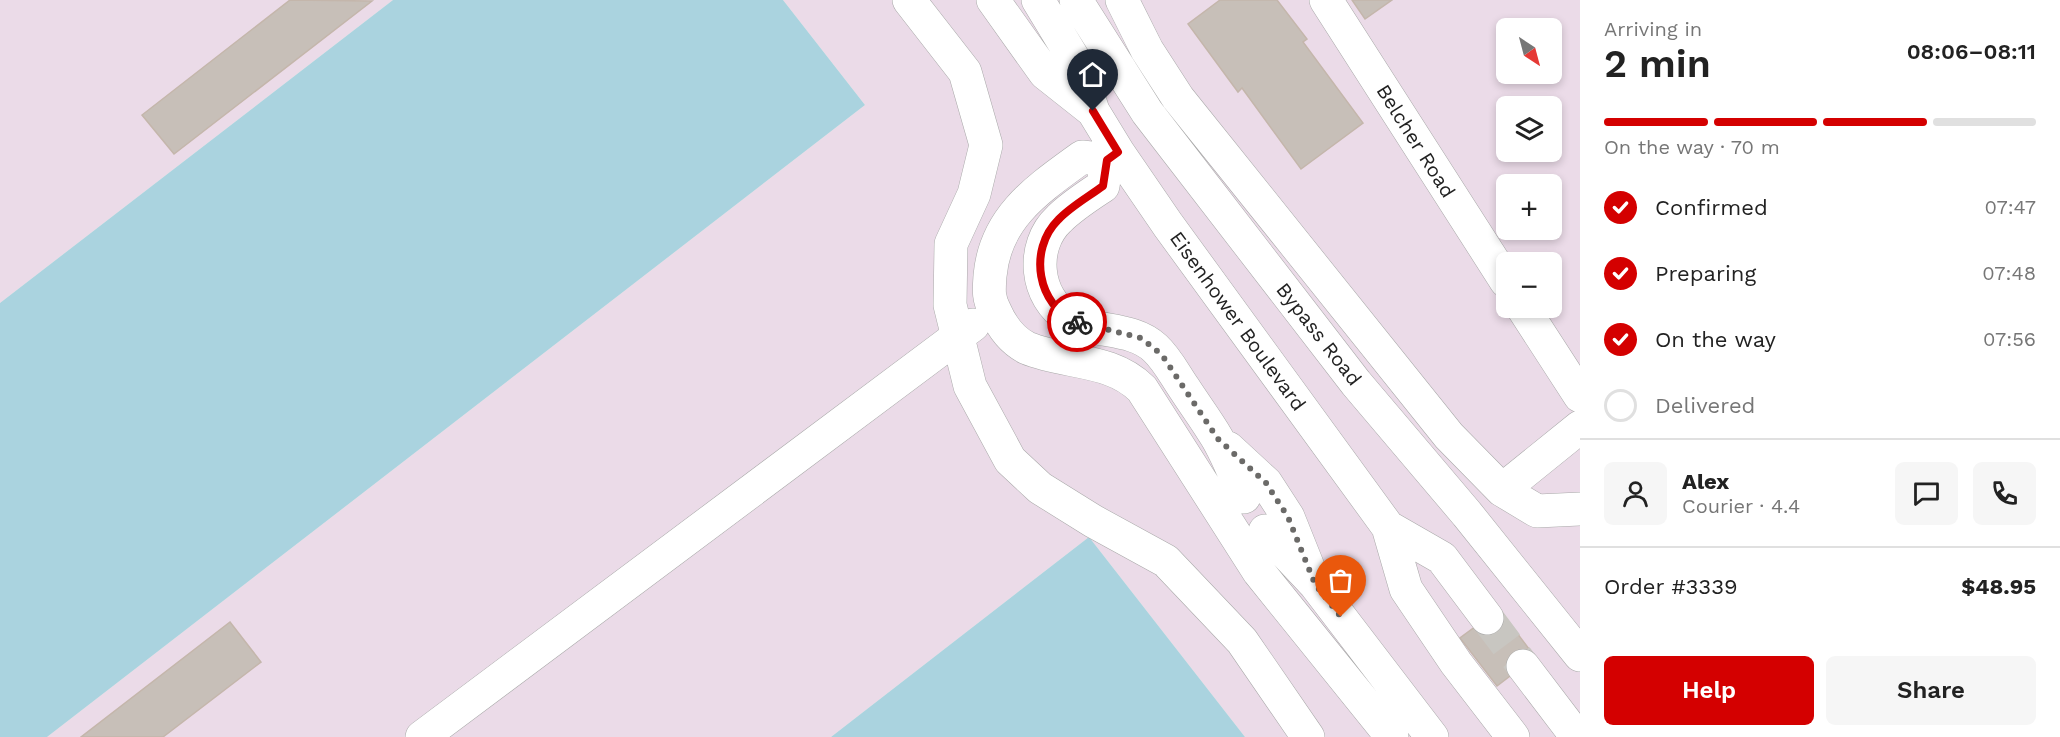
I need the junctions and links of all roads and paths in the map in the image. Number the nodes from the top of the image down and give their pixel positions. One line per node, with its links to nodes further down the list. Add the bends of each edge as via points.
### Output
1 (909, 0): 12 (street, via 965,72 986,145 975,194 951,244 950,305)
2 (993, 0): 7 (street, Eisenhower Boulevard, via 1046,74)
3 (1038, 0): 7 (street, Eisenhower Boulevard, via 1078,66)
4 (1076, 0): 23 (street, Bypass Road, via 1147,112 1356,383)
5 (1122, 0): 16 (street, via 1147,50 1178,98 1449,436)
6 (1326, 0): 9 (street, Belcher Road)
7 (1093, 111): 8 (street, Eisenhower Boulevard)
8 (1112, 156): 10 (street, via 1082,157 1017,210 991,259 988,293); 15 (street, via 1103,186 1058,219 1049,231 1040,260 1042,285 1069,319 1130,334 1153,346); 19 (street, Eisenhower Boulevard, via 1168,225)
9 (1496, 265)
10 (994, 309): 12 (street); 27 (street, via 1013,340 1020,344 1121,372 1142,389 1259,572)
11 (1529, 318): 13 (street)
12 (958, 335): 25 (street); 26 (street, via 970,386 1010,460 1040,488 1166,561 1242,641)
13 (1580, 396)
14 (1580, 427): 16 (street)
15 (1218, 439): 17 (street); 21 (street, via 1266,483 1288,517)
16 (1502, 490): 18 (street, via 1537,511)
17 (1244, 496)
18 (1580, 509)
19 (1388, 528): 22 (street, Eisenhower Boulevard, via 1442,558); 29 (street, Eisenhower Boulevard, via 1406,589)
20 (1265, 531): 21 (street)
21 (1315, 584): 28 (street)
22 (1487, 618)
23 (1580, 655)
24 (1523, 666): 30 (street)
25 (422, 737)
26 (1308, 737)
27 (1392, 737)
28 (1432, 737)
29 (1513, 737)
30 (1577, 737)

